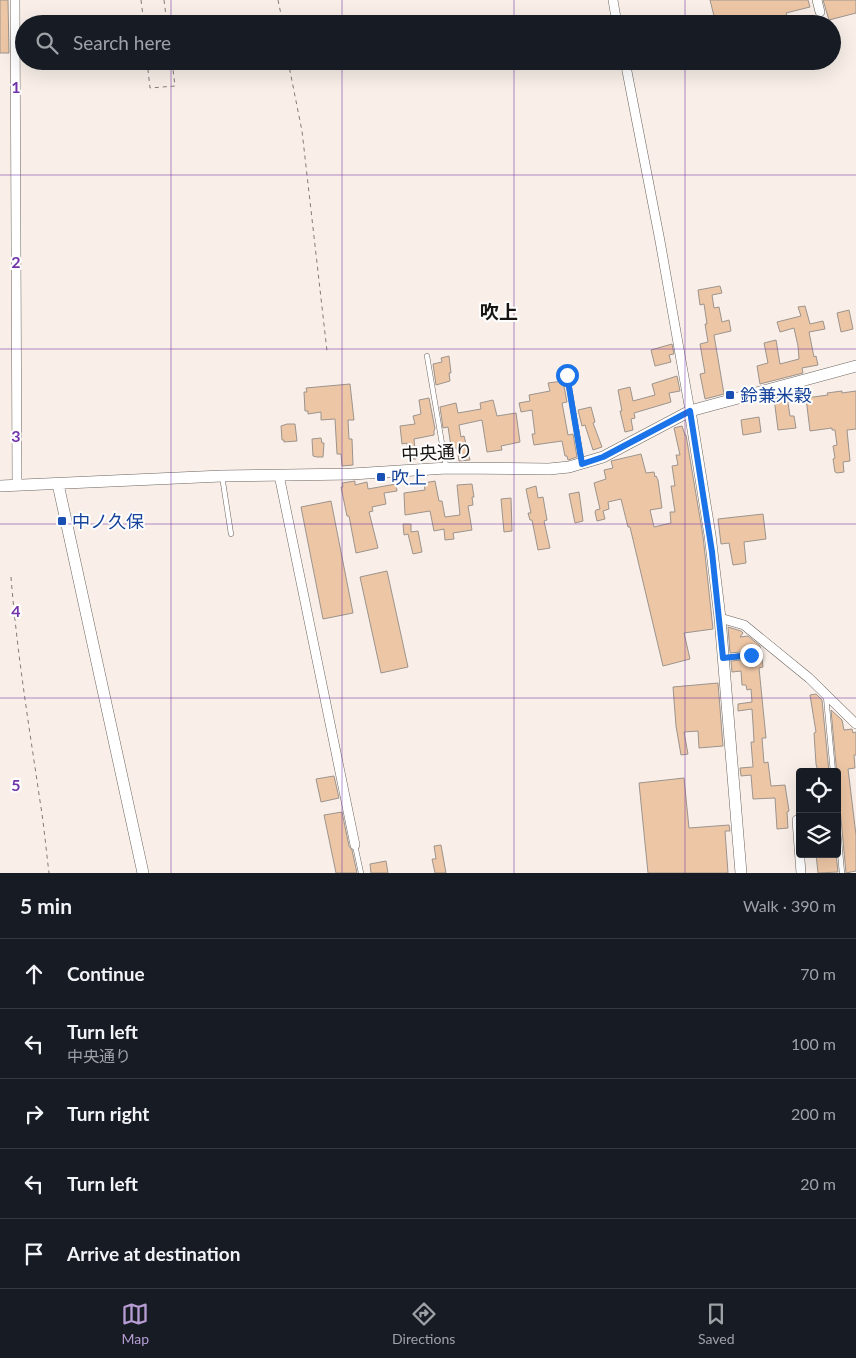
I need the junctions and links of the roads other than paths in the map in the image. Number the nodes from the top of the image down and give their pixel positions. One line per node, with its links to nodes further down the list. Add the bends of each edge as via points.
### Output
1 (15, 0): 5 (street)
2 (613, 0): 6 (street)
3 (817, 0): 4 (street)
4 (820, 12)
5 (15, 15)
6 (616, 15)
7 (15, 70): 18 (street)
8 (627, 70): 12 (street)
9 (427, 356): 14 (lane)
10 (856, 366): 12 (street, 中央通り)
11 (567, 375): 13 (lane)
12 (690, 411): 13 (street, 中央通り, via 603,457); 21 (street)
13 (582, 464): 14 (street, 中央通り, via 549,469)
14 (447, 468): 15 (street, 中央通り)
15 (278, 475): 16 (street, 中央通り); 27 (street)
16 (222, 476): 17 (street, 中央通り); 20 (lane)
17 (58, 484): 18 (street, 中央通り); 30 (street)
18 (17, 485): 19 (street, 中央通り)
19 (0, 486)
20 (231, 534)
21 (720, 618): 23 (street); 24 (street, via 744,625)
22 (751, 655): 23 (lane)
23 (723, 658): 32 (street)
24 (826, 694): 25 (street); 26 (lane)
25 (856, 724)
26 (833, 768)
27 (355, 845): 31 (lane)
28 (800, 858): 33 (street)
29 (841, 858): 34 (lane)
30 (143, 873)
31 (361, 873)
32 (741, 873)
33 (801, 873)
34 (842, 873)

